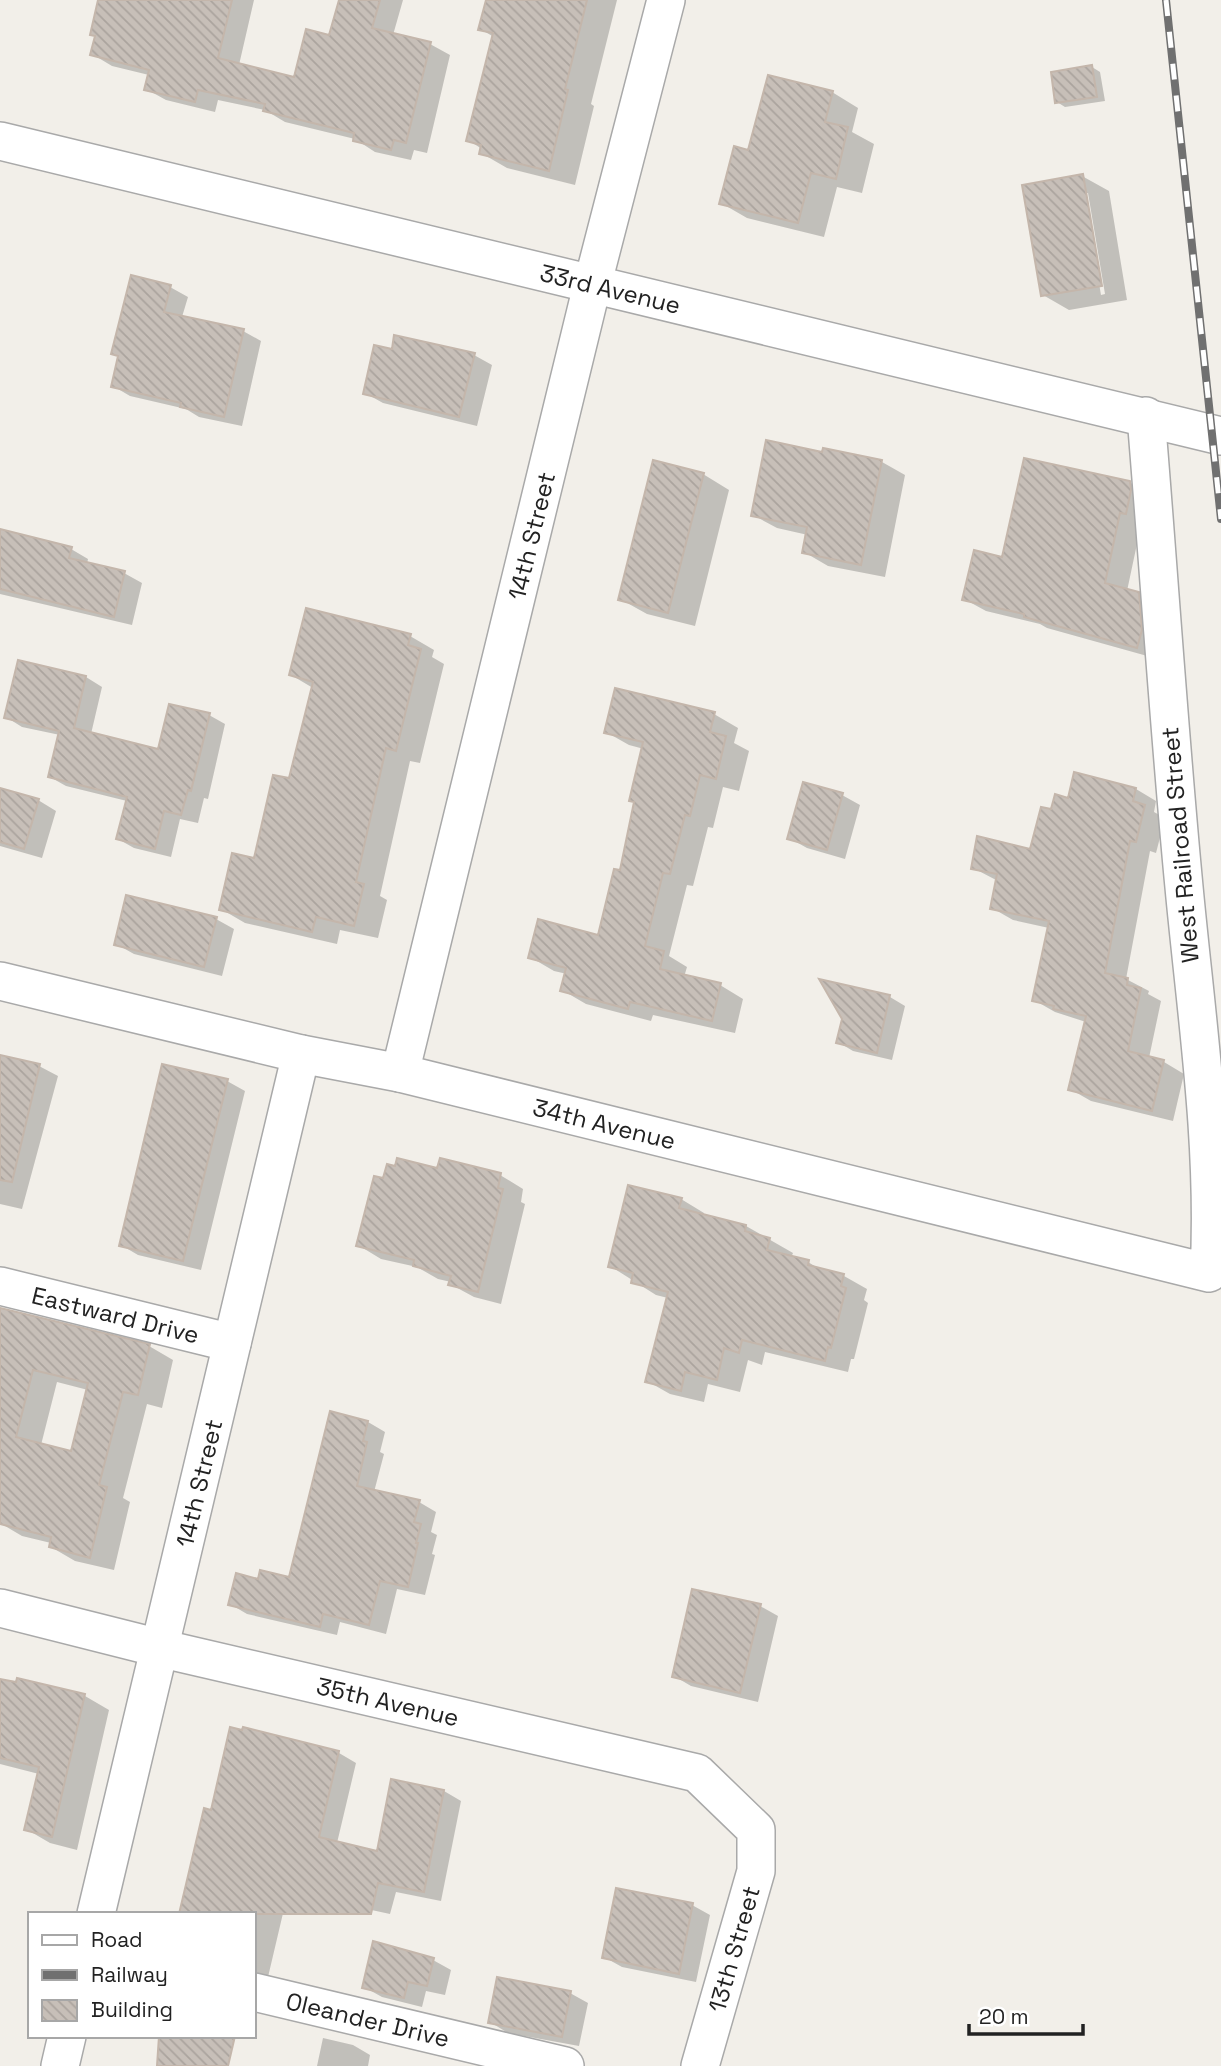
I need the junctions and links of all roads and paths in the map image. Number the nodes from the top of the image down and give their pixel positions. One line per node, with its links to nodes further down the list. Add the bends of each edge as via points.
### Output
1 (666, 0): 3 (street, 14th Street)
2 (0, 141): 3 (street, 33rd Avenue)
3 (592, 286): 4 (street, 33rd Avenue); 8 (street, 14th Street)
4 (1146, 416): 5 (street, 33rd Avenue); 9 (street, West Railroad Street, via 1207,1131 1212,1214)
5 (1221, 436)
6 (0, 981): 7 (street, 34th Avenue)
7 (301, 1054): 8 (street, 34th Avenue); 11 (street, 14th Street)
8 (400, 1073): 9 (street, 34th Avenue)
9 (1209, 1273)
10 (0, 1286): 11 (street, Eastward Drive)
11 (232, 1343): 13 (street, 14th Street)
12 (0, 1608): 13 (street, 35th Avenue)
13 (159, 1648): 14 (street, 35th Avenue, via 697,1773); 15 (street, 14th Street)
14 (756, 1830): 20 (street, 13th Street, via 757,1871)
15 (96, 1912)
16 (256, 1992): 19 (street, Oleander Drive)
17 (67, 2038): 18 (street)
18 (60, 2066)
19 (565, 2066)
20 (701, 2066)

